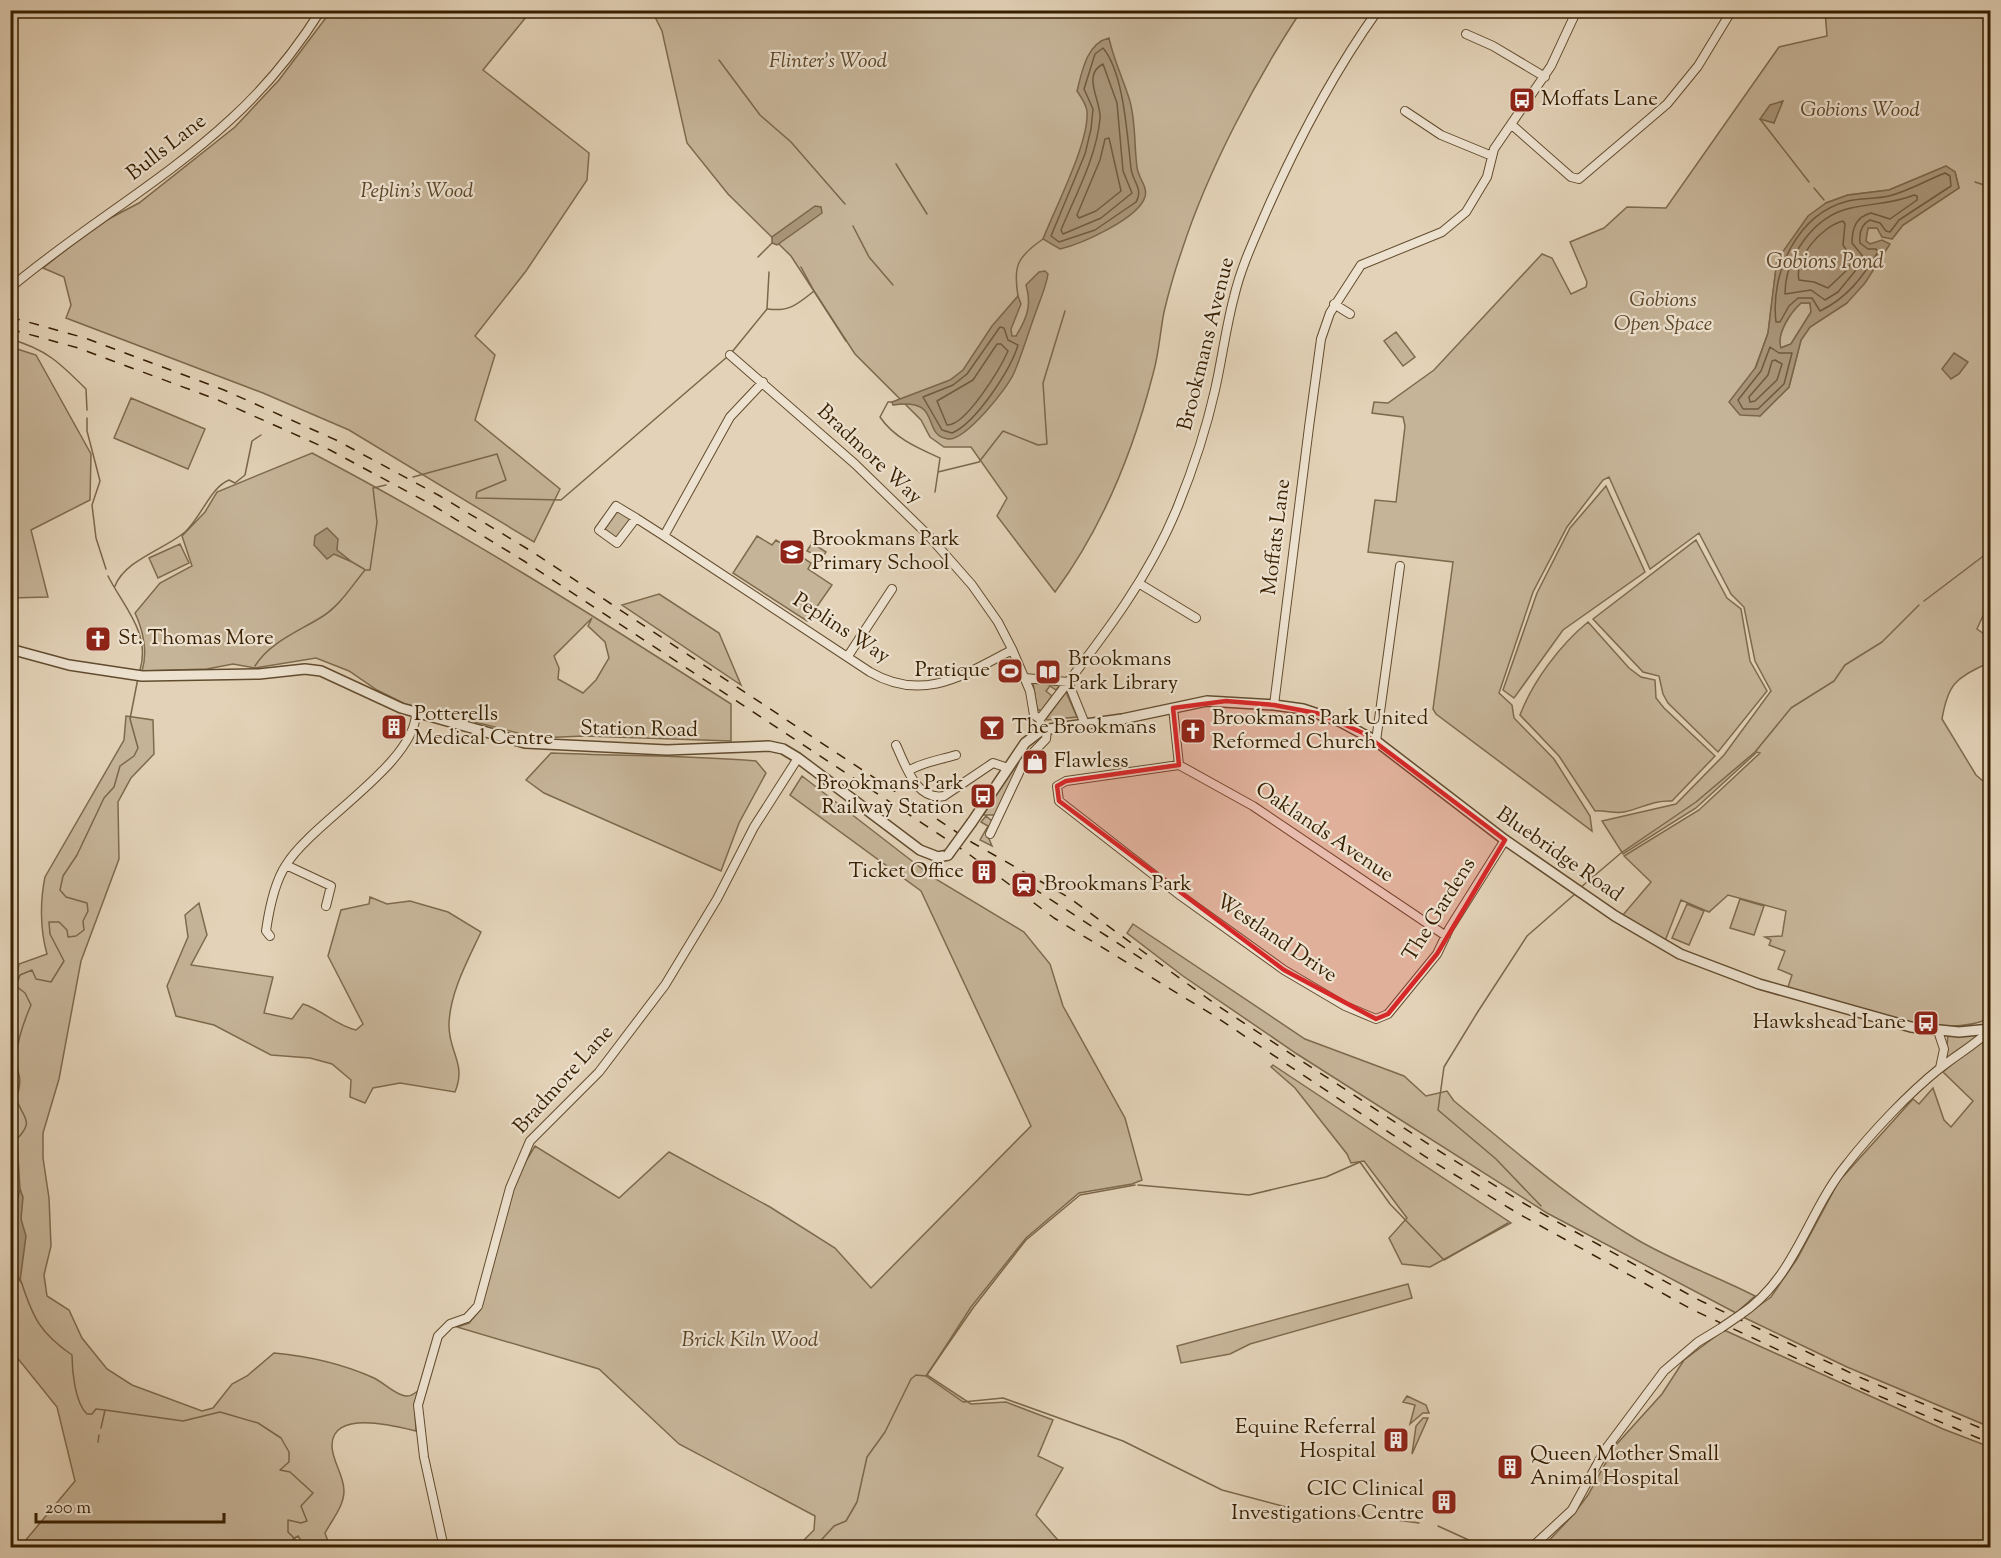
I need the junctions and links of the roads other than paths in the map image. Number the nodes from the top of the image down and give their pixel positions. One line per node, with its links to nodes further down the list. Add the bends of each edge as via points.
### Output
1 (321, 10): 10 (street, Bulls Lane, via 289,57 232,119)
2 (1377, 10): 18 (street, Brookmans Avenue, via 1320,101 1246,259 1200,445 1177,507)
3 (1576, 10): 6 (street, Moffats Lane, via 1563,45)
4 (1732, 10): 8 (street, via 1698,66 1667,104 1579,179 1571,177)
5 (1466, 34): 6 (street)
6 (1545, 76): 8 (street, Moffats Lane)
7 (1405, 111): 9 (street, via 1441,135)
8 (1512, 125): 9 (street, Moffats Lane)
9 (1492, 156): 11 (street, Moffats Lane, via 1480,191 1455,224 1368,261 1353,274)
10 (10, 288)
11 (1334, 304): 12 (street); 26 (street, Moffats Lane, via 1321,339)
12 (1350, 314)
13 (730, 355): 14 (street, Bradmore Way)
14 (762, 382): 16 (street, via 730,417); 22 (street, Bradmore Way, via 928,535 986,603)
15 (636, 518): 15 (street, Peplins Way, via 616,506 598,530 617,543); 16 (street, Peplins Way)
16 (664, 536): 23 (street, Peplins Way)
17 (1400, 566): 32 (street)
18 (1140, 584): 20 (street); 25 (street, Brookmans Avenue)
19 (892, 589): 23 (street)
20 (1196, 618)
21 (10, 649): 28 (street, Station Road, via 69,665 139,676 321,671)
22 (1012, 650): 23 (street, Peplins Way, via 948,682 924,686 888,681); 24 (street, Bradmore Way)
23 (848, 657)
24 (1025, 678): 25 (street); 29 (street, Bradmore Way, via 1034,715)
25 (1068, 682): 29 (street, Brookmans Avenue); 30 (street)
26 (1274, 705): 27 (street, Bluebridge Road, via 1226,701); 32 (street, Bluebridge Road, via 1322,714)
27 (1173, 708): 30 (street, Bluebridge Road); 37 (street)
28 (416, 713): 35 (street, Station Road, via 525,743 667,750 769,746); 42 (street, via 416,724 406,742)
29 (1040, 720): 31 (street, Bradmore Way)
30 (1086, 724): 31 (street, Bluebridge Road)
31 (1044, 730): 36 (street, Station Road, via 1028,739)
32 (1376, 741): 41 (street, Bluebridge Road)
33 (896, 745): 39 (street)
34 (956, 755): 39 (street, via 922,763)
35 (798, 758): 38 (street, Station Road, bridge, via 920,850 938,857 948,855); 50 (street, Bradmore Lane, via 754,827 717,899 665,985 599,1072 530,1141 510,1188 478,1305 474,1313 450,1324 438,1336 418,1405 424,1457)
36 (1020, 759): 38 (street, Station Road); 40 (street)
37 (1179, 765): 45 (street, Oaklands Avenue, via 1253,806); 46 (street, Westland Drive, via 1066,781 1057,786 1059,801 1181,896 1307,985)
38 (1008, 768): 39 (street, via 993,763 935,798 923,793)
39 (908, 771)
40 (990, 834)
41 (1505, 840): 45 (street, The Gardens); 48 (street, Bluebridge Road, via 1650,938 1725,973 1841,1008)
42 (286, 865): 43 (street, via 331,886); 44 (street, via 273,892 266,931)
43 (326, 906)
44 (270, 936)
45 (1446, 936): 46 (street, The Gardens, via 1437,954 1396,1005 1388,1014)
46 (1376, 1018)
47 (1990, 1030): 48 (street, Bluebridge Road); 49 (street)
48 (1938, 1031): 49 (street, via 1944,1049)
49 (1939, 1069): 51 (street, bridge, via 1848,1162 1775,1284 1759,1302 1698,1342 1664,1371 1605,1450 1572,1510)
50 (444, 1548)
51 (1531, 1548)

